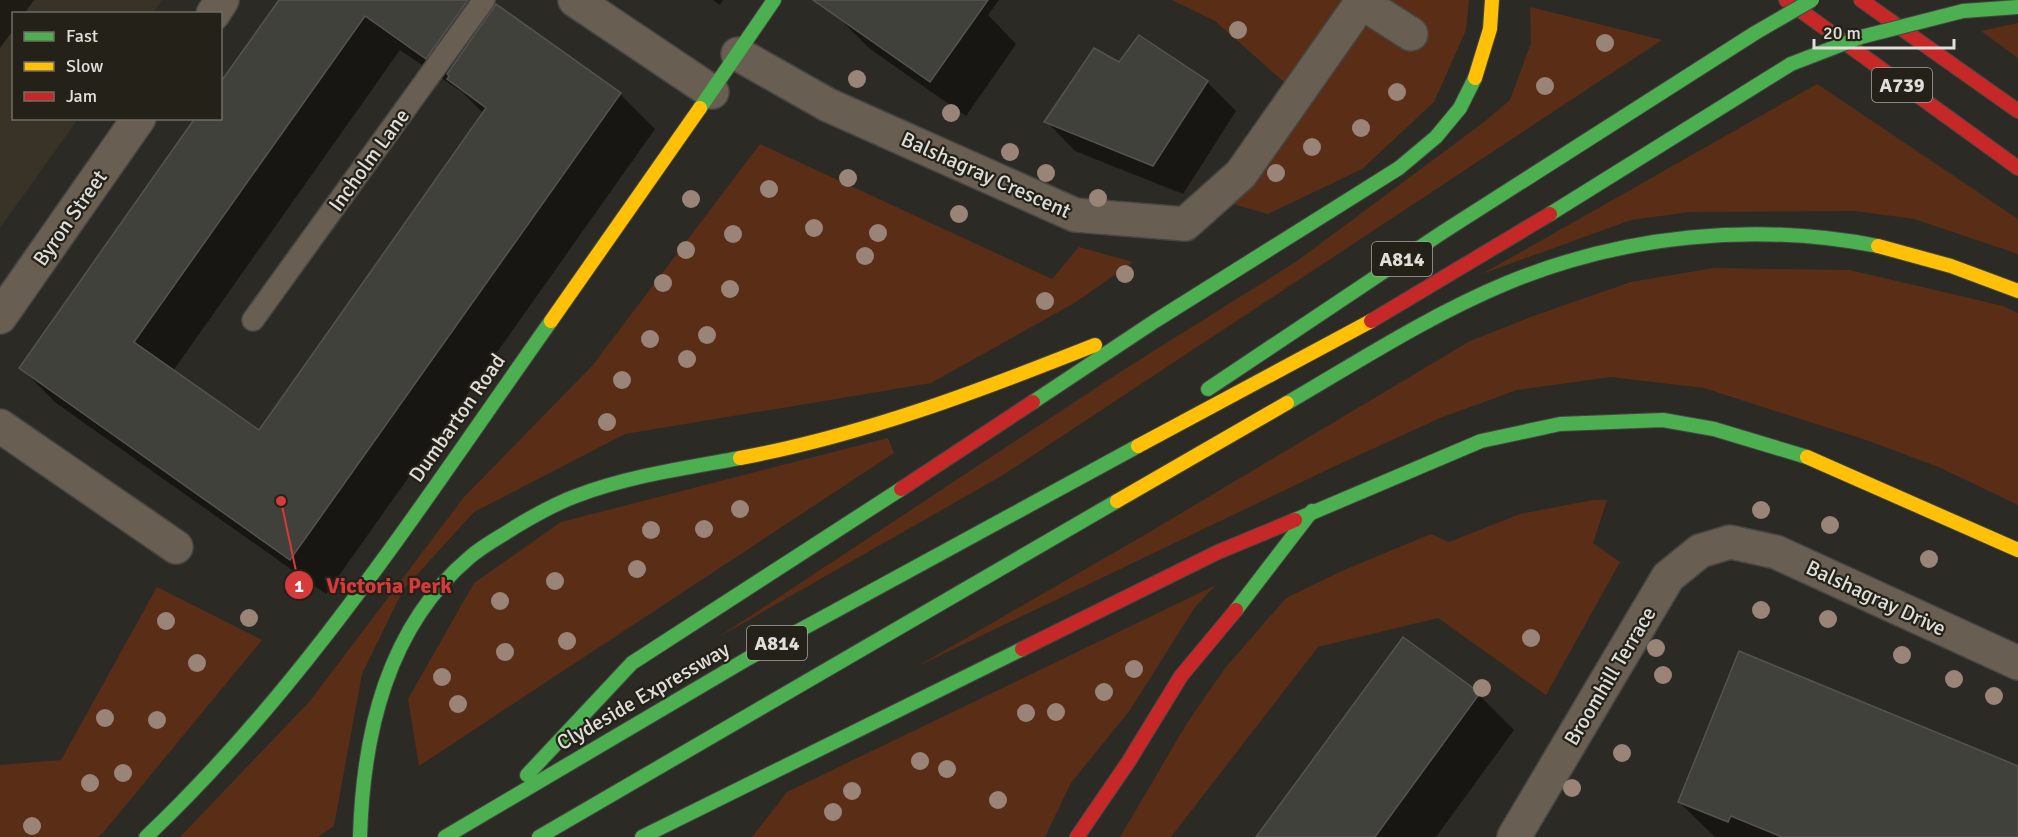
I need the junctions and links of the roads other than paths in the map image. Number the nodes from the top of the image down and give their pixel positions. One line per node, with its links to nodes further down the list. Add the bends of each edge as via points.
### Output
1 (484, 0): 18 (lane, Incholm Lane)
2 (575, 0): 12 (street)
3 (774, 0): 11 (main road, Dumbarton Road)
4 (1492, 0): 19 (main road, via 1490,29 1479,71 1460,108 1436,137 1400,168)
5 (1786, 0): 15 (main road, A739)
6 (1812, 0): 20 (main road, A814, bridge, via 1443,232)
7 (1861, 0): 13 (main road, A739)
8 (1362, 1): 10 (street, Balshagray Crescent); 11 (street, Balshagray Crescent, via 1241,174 1185,224 1075,215 828,105)
9 (2018, 7): 23 (main road, bridge, via 1964,11 1861,37 1791,64 1336,340)
10 (1411, 34)
11 (738, 54): 12 (main road, Dumbarton Road)
12 (712, 92): 30 (main road, Dumbarton Road, via 325,640 220,764)
13 (2018, 111)
14 (138, 120): 17 (street, Byron Street)
15 (2018, 168)
16 (2018, 291): 33 (main road, via 1911,254 1801,236 1703,238 1653,244 1539,271 1489,291 1407,333)
17 (0, 317)
18 (253, 320)
19 (1155, 321): 29 (main road, via 632,663); 31 (main road, via 893,421 822,441 638,477 580,494 531,517 474,553 414,621 387,674 371,724 360,783)
20 (1200, 394)
21 (1180, 407): 23 (main road, A814)
22 (0, 426): 26 (street)
23 (1054, 491): 29 (main road, Clydeside Expressway / A814)
24 (1313, 510): 27 (main road, via 1481,441 1560,424 1663,420 1714,429 1822,462); 34 (main road, via 1218,552); 35 (main road, via 1181,676)
25 (1730, 542): 28 (street, Balshagray Drive, via 1776,552); 36 (street, Broomhill Terrace, via 1700,551 1668,577)
26 (176, 547)
27 (2018, 550)
28 (2018, 663)
29 (504, 800): 32 (main road, Clydeside Expressway / A814)
30 (146, 837)
31 (360, 837)
32 (445, 837)
33 (538, 837)
34 (642, 837)
35 (1077, 837)
36 (1514, 837)

